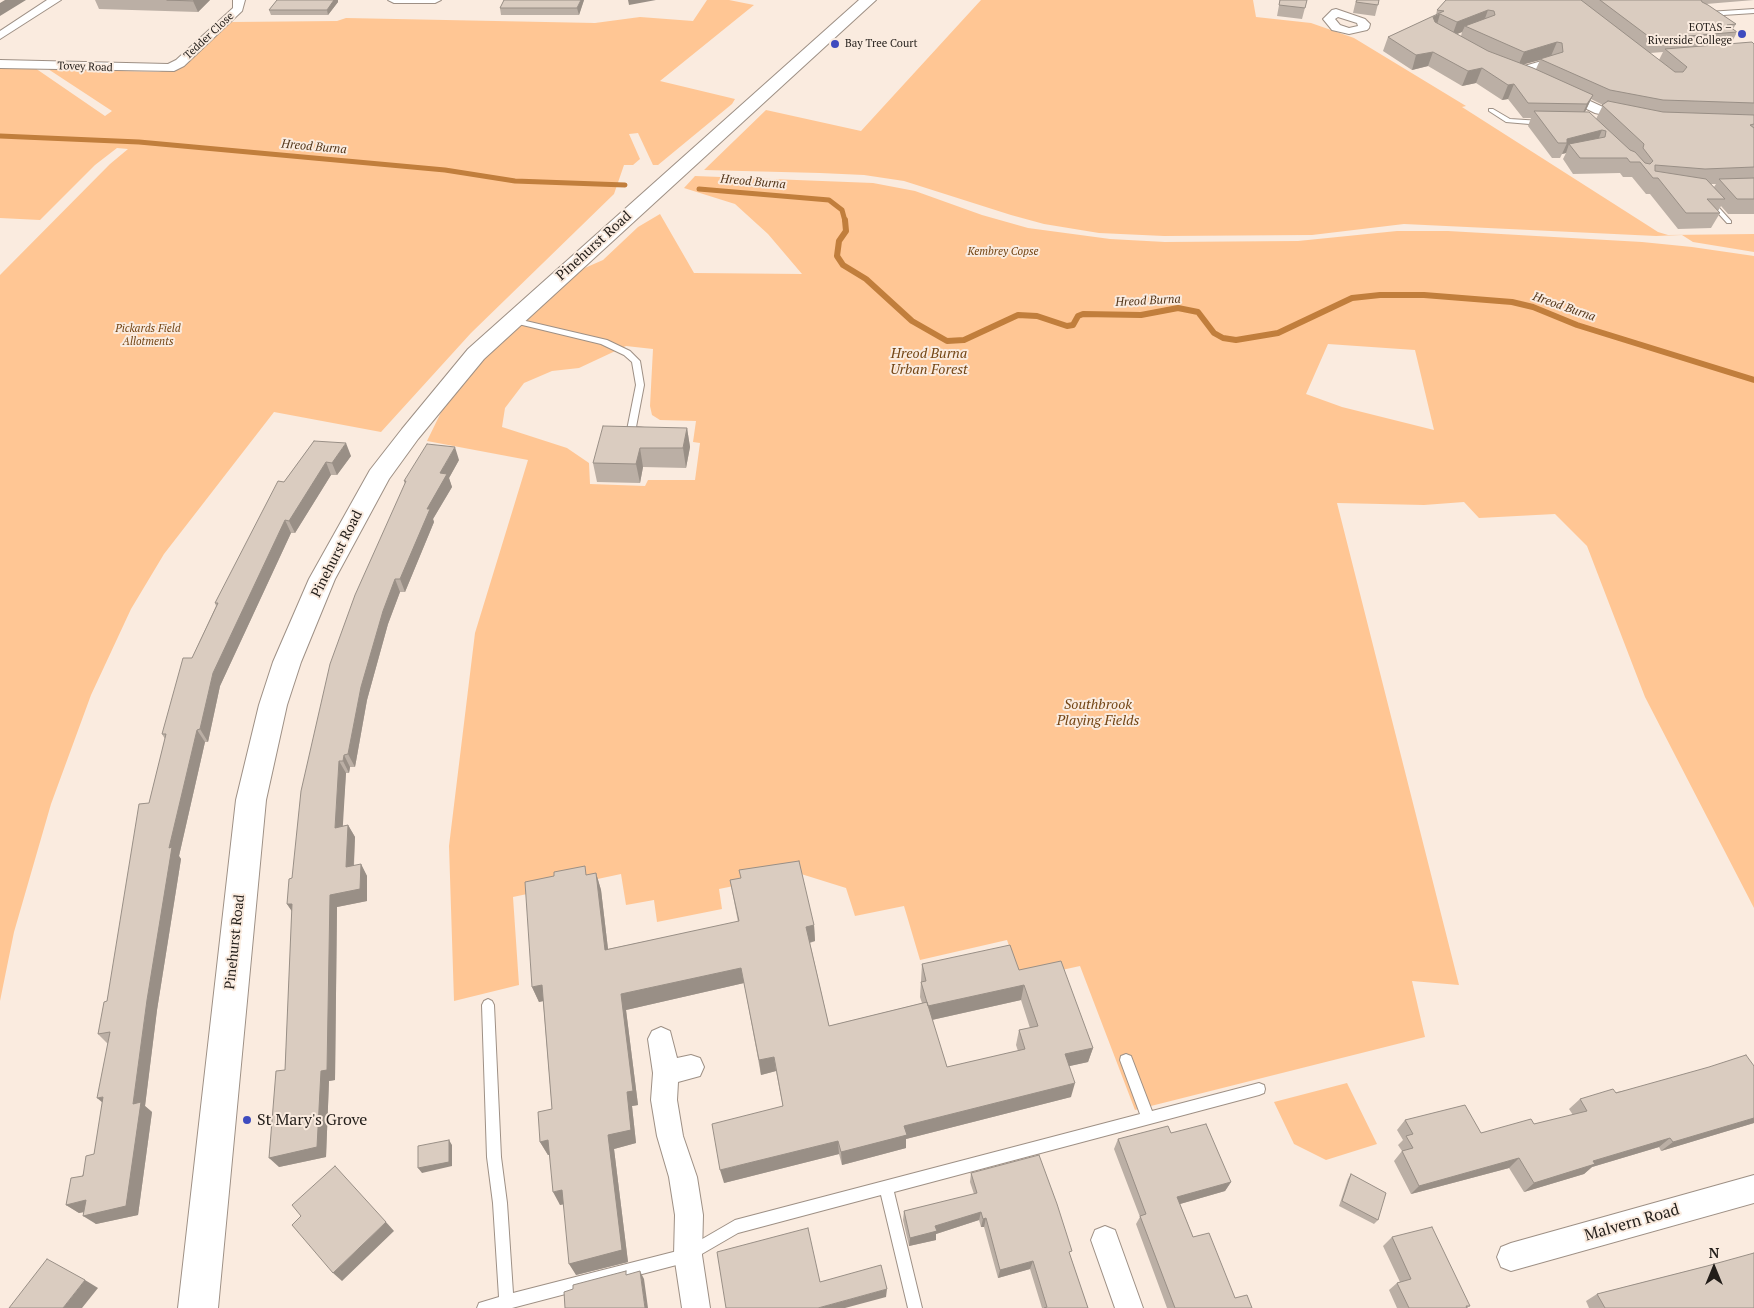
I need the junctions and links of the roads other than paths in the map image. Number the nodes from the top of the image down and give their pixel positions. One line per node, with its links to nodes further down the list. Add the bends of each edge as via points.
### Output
1 (55, 0): 8 (street)
2 (239, 0): 12 (street, Tedder Close, via 238,9 180,63)
3 (394, 0): 4 (street)
4 (435, 0)
5 (868, 0): 23 (street, Pinehurst Road)
6 (1754, 11): 7 (lane)
7 (1699, 15)
8 (0, 36)
9 (1552, 62): 13 (street)
10 (0, 64): 12 (street, Tovey Road)
11 (1504, 67): 13 (street)
12 (170, 68)
13 (1518, 72): 14 (street)
14 (1537, 80)
15 (1552, 87): 17 (street)
16 (1491, 110): 20 (lane, via 1508,121)
17 (1599, 110): 18 (street); 19 (street)
18 (1587, 119)
19 (1644, 120)
20 (1550, 123)
21 (1707, 191): 22 (lane)
22 (1728, 222)
23 (514, 320): 24 (lane, via 604,342 627,353 636,361 640,385 631,430); 38 (street, Pinehurst Road, via 476,354 380,476 322,580 279,688 250,810)
24 (651, 430)
25 (488, 1005): 37 (lane, via 494,1157)
26 (661, 1039): 29 (street)
27 (1126, 1060): 31 (lane)
28 (691, 1067): 29 (street)
29 (666, 1073): 35 (street, via 664,1100 670,1136 684,1177 689,1215)
30 (1259, 1089): 31 (lane)
31 (1148, 1118): 32 (lane)
32 (886, 1188): 35 (lane, via 735,1227); 41 (lane)
33 (1754, 1189): 36 (street, Malvern Road)
34 (1105, 1240): 42 (street)
35 (688, 1256): 37 (lane); 40 (street)
36 (1511, 1257)
37 (506, 1302): 39 (lane)
38 (198, 1308)
39 (484, 1308)
40 (696, 1308)
41 (915, 1308)
42 (1129, 1308)

